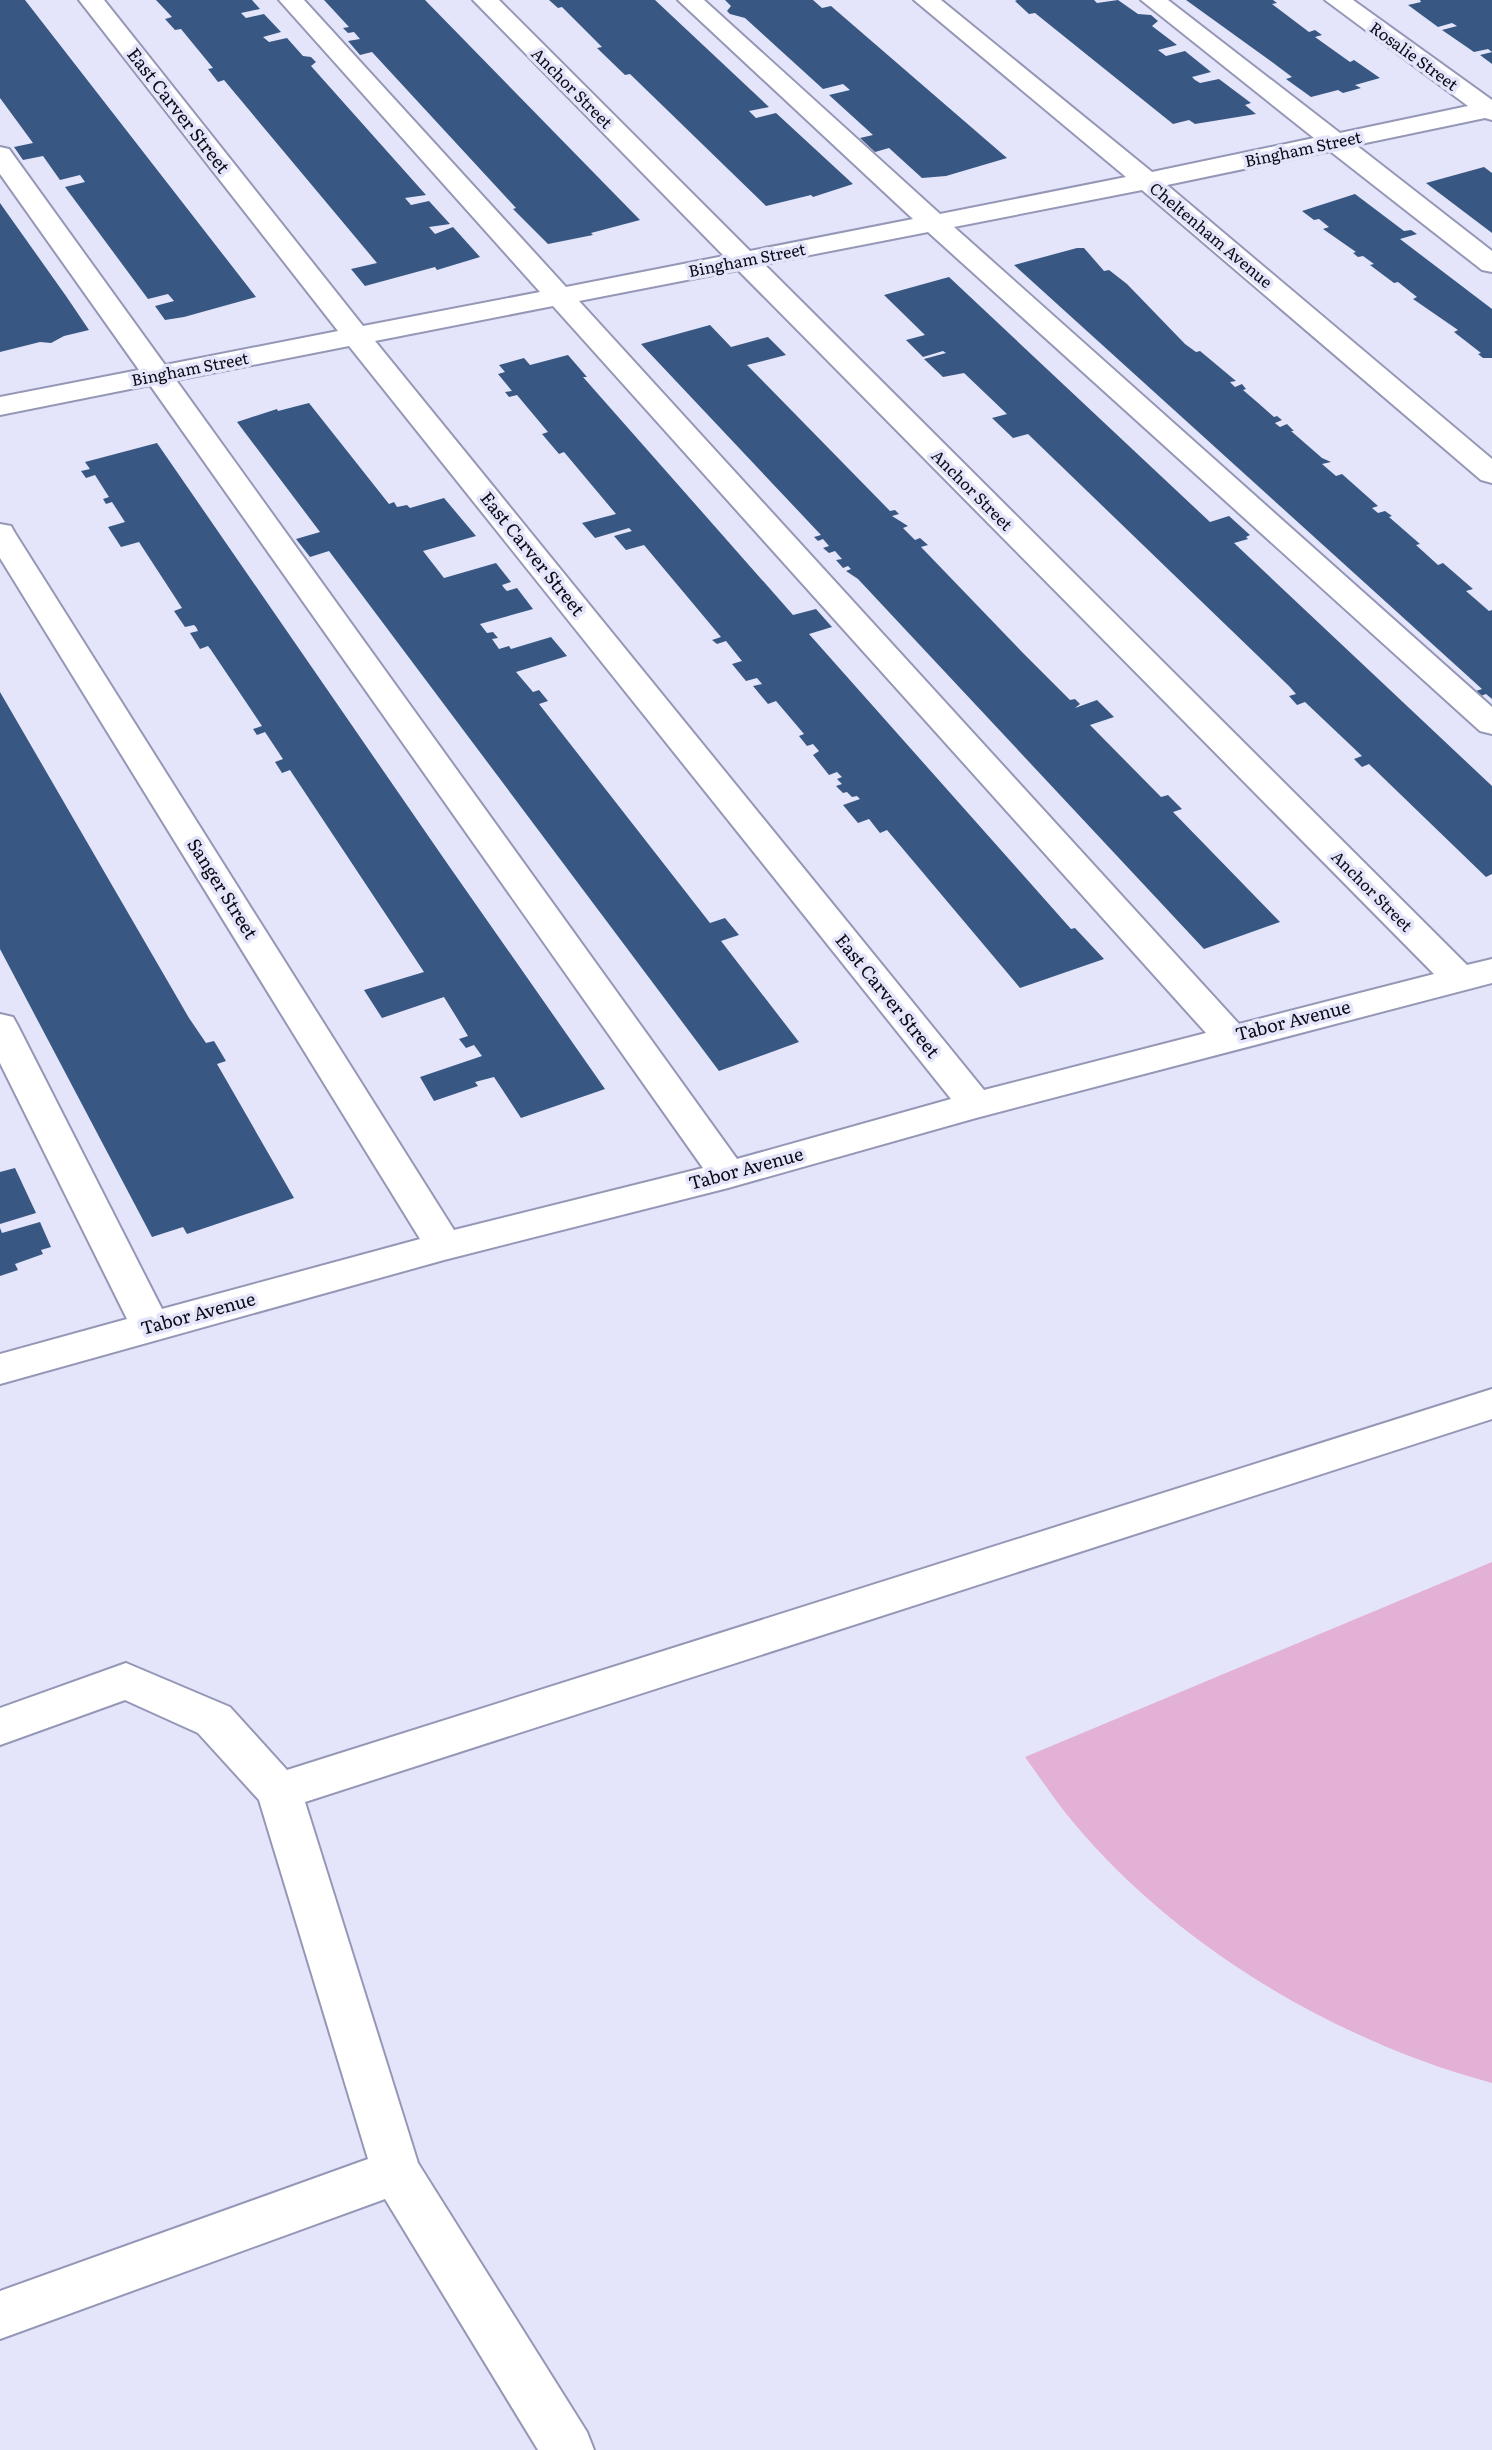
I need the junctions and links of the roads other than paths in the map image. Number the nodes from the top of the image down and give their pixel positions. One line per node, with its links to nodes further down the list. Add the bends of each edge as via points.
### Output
1 (92, 0): 16 (street, East Carver Street)
2 (291, 0): 15 (street)
3 (485, 0): 13 (street, Anchor Street)
4 (690, 0): 12 (street)
5 (926, 0): 11 (street, Cheltenham Avenue)
6 (1153, 0): 9 (street)
7 (1337, 0): 8 (street, Rosalie Street)
8 (1491, 110): 9 (street, Bingham Street)
9 (1338, 142): 11 (street, Bingham Street); 14 (street)
10 (0, 155): 17 (street)
11 (1147, 181): 12 (street, Bingham Street); 19 (street, Cheltenham Avenue)
12 (934, 223): 13 (street, Bingham Street); 21 (street)
13 (743, 261): 15 (street, Bingham Street); 22 (street, Anchor Street)
14 (1492, 264)
15 (558, 297): 16 (street, Bingham Street); 24 (street)
16 (356, 336): 17 (street, Bingham Street); 25 (street, East Carver Street)
17 (156, 376): 18 (street, Bingham Street); 26 (street)
18 (0, 406)
19 (1492, 474)
20 (0, 533): 27 (street, Sanger Street)
21 (1492, 724)
22 (1476, 975): 24 (street, Tabor Avenue)
23 (0, 1026): 28 (street)
24 (1230, 1037): 25 (street, Tabor Avenue)
25 (976, 1105): 26 (street, Tabor Avenue)
26 (728, 1175): 27 (street, Tabor Avenue)
27 (444, 1246): 28 (street, Tabor Avenue)
28 (151, 1327): 29 (street, Tabor Avenue)
29 (0, 1368)
30 (1492, 1404): 32 (street)
31 (0, 1727): 32 (street, via 126,1681 214,1720)
32 (279, 1791): 33 (street)
33 (396, 2172): 34 (street); 35 (street)
34 (0, 2315)
35 (568, 2450)

